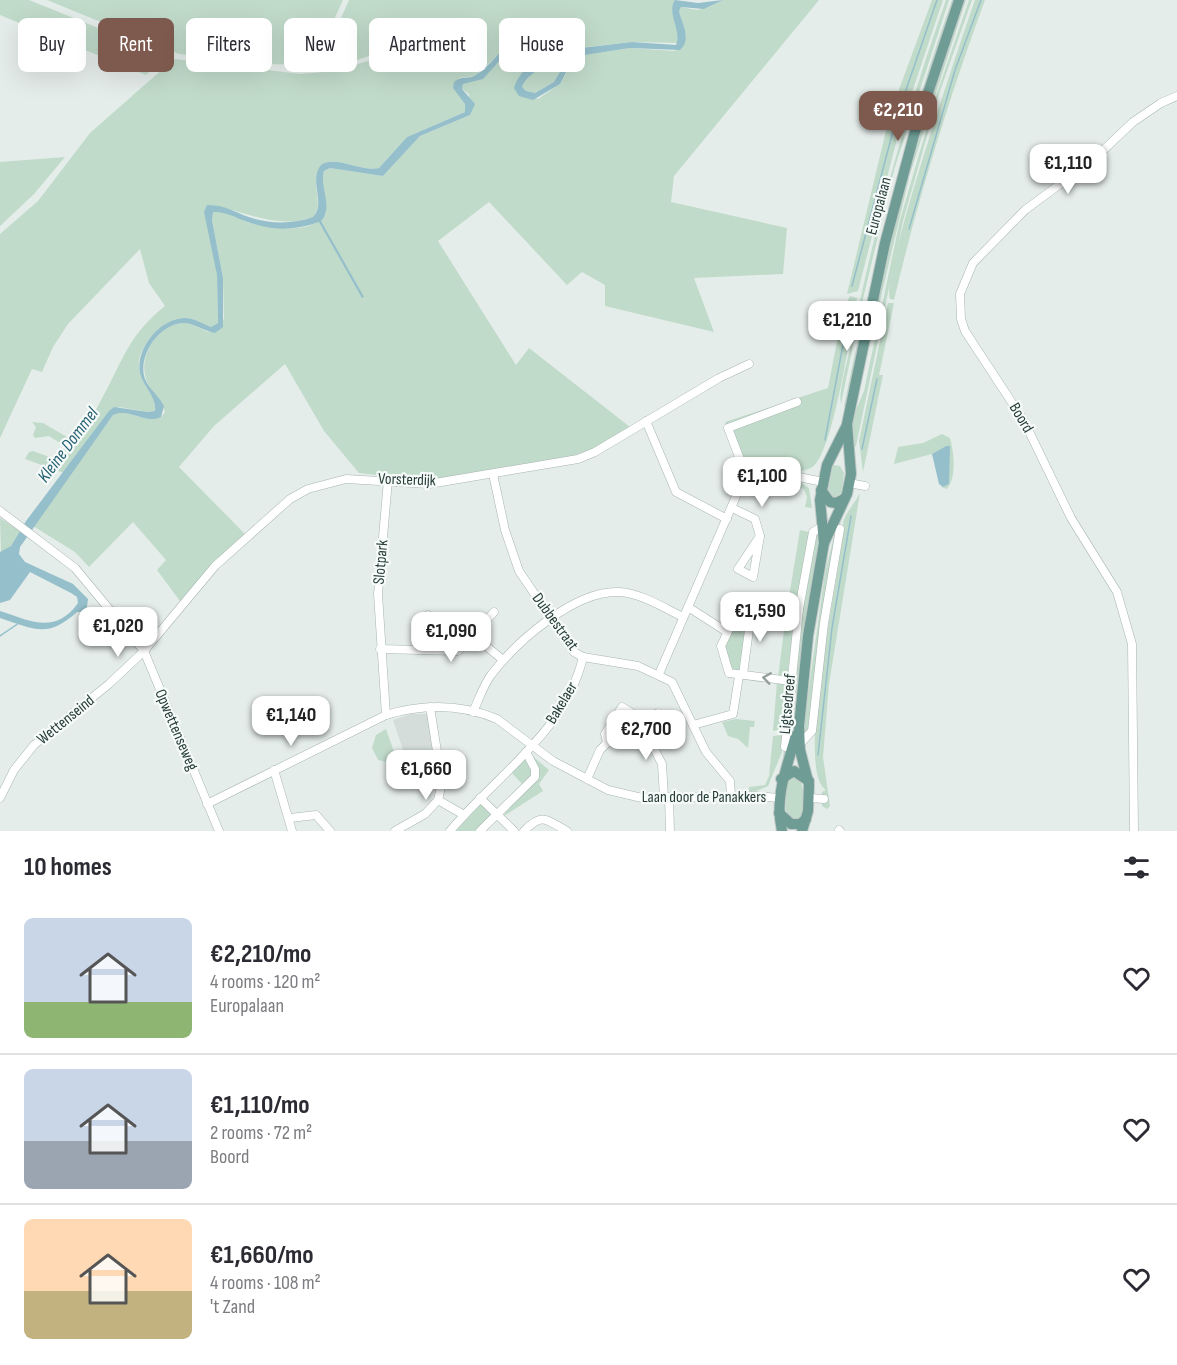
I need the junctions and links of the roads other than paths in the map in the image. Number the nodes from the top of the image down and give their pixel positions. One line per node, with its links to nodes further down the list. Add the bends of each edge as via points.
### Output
1 (959, 0): 6 (main road, Europalaan, via 903,171)
2 (1177, 96): 81 (street, Boord, via 1133,122 1094,159 1025,210 973,263 960,294 965,331 1024,420 1071,518 1117,592 1132,644)
3 (749, 364): 5 (street, Vorsterdijk)
4 (797, 402): 8 (street, via 728,428)
5 (646, 421): 9 (street, Vorsterdijk, via 578,459); 17 (street, via 676,492)
6 (847, 424): 7 (main road, Europalaan); 10 (main road, Europalaan)
7 (827, 465): 10 (main road, via 842,461); 12 (main road, Europalaan)
8 (747, 471): 12 (street, via 755,468); 15 (street)
9 (493, 474): 11 (street, Vorsterdijk, via 429,484); 28 (street, Dubbestraat, via 519,571)
10 (850, 479): 13 (street); 14 (main road)
11 (388, 480): 31 (street, Slotpark, via 378,594); 33 (street, Vorsterdijk, via 346,479 290,498 215,566)
12 (822, 486): 14 (main road, via 831,502); 18 (main road)
13 (865, 486)
14 (844, 499): 21 (main road)
15 (732, 508): 17 (street); 20 (street, via 755,519)
16 (0, 511): 33 (street, Opwettenseweg, via 75,568)
17 (727, 519): 22 (street)
18 (824, 525): 21 (main road); 24 (street, Ligtsedreef, via 813,532)
19 (840, 529): 47 (street, via 812,731)
20 (760, 536): 20 (street, via 738,569 753,578 756,557)
21 (824, 543): 45 (main road, via 808,636)
22 (688, 607): 27 (street); 29 (street)
23 (752, 608): 24 (street, via 786,613); 29 (street, via 740,608); 37 (street)
24 (799, 609): 38 (street, Ligtsedreef)
25 (494, 612): 30 (street)
26 (428, 615): 32 (street)
27 (683, 616): 28 (street, via 632,595 606,592); 36 (street)
28 (551, 620): 34 (street, Dubbestraat, via 574,652); 35 (street)
29 (727, 632): 37 (street, via 721,646 729,673)
30 (474, 636): 32 (street, via 458,651); 35 (street)
31 (380, 649): 32 (street); 42 (street, Slotpark)
32 (425, 649)
33 (144, 651): 57 (street, Wettenseind, via 34,746 14,770); 63 (street, Opwettenseweg)
34 (583, 657): 36 (street, Dubbestraat, via 628,663); 48 (street, Bakelaer, via 562,710)
35 (503, 660): 40 (street)
36 (659, 674): 44 (street, Dubbestraat, via 676,687)
37 (741, 675): 38 (street, one-way to 37); 44 (street, via 733,714)
38 (790, 681): 49 (street, Ligtsedreef)
39 (430, 706): 40 (street, Laan door de Panakkers); 42 (street, Laan door de Panakkers); 62 (street, via 442,783)
40 (473, 712): 48 (street, Laan door de Panakkers, via 497,719)
41 (658, 713): 43 (street)
42 (386, 715): 51 (street, Laan door de Panakkers)
43 (641, 722): 46 (street); 46 (street, via 622,707 604,734); 56 (street, via 662,764)
44 (693, 725): 55 (street, Dubbestraat, via 706,752 730,781)
45 (799, 726): 47 (main road); 52 (main road)
46 (607, 743): 53 (street)
47 (800, 744): 54 (main road)
48 (533, 745): 50 (street, Bakelaer); 53 (street, Laan door de Panakkers)
49 (785, 747)
50 (526, 752): 58 (street, Bakelaer); 64 (street, via 535,777)
51 (274, 770): 63 (street, Laan door de Panakkers); 67 (street)
52 (781, 779): 54 (main road, via 794,771); 59 (main road)
53 (587, 780): 56 (street, Laan door de Panakkers, via 630,796)
54 (809, 781): 60 (main road)
55 (731, 796): 56 (street, Laan door de Panakkers); 59 (street, Laan door de Panakkers)
56 (666, 797): 78 (street)
57 (0, 798)
58 (480, 798): 64 (street); 66 (street, Bakelaer)
59 (779, 798): 65 (main road)
60 (809, 798): 61 (street); 68 (main road)
61 (824, 799)
62 (438, 800): 66 (street); 72 (street, via 425,814)
63 (207, 804): 69 (street, Opwettenseweg)
64 (498, 813): 74 (street); 75 (street)
65 (779, 813): 68 (main road, via 791,824); 79 (main road)
66 (464, 815): 73 (street, Bakelaer)
67 (290, 818): 70 (street); 71 (street, via 316,815)
68 (806, 819): 80 (main road)
69 (219, 831)
70 (292, 831)
71 (330, 831)
72 (395, 831)
73 (450, 831)
74 (480, 831)
75 (514, 831)
76 (524, 831): 77 (street, via 543,818)
77 (567, 831)
78 (670, 831)
79 (782, 831)
80 (802, 831)
81 (1134, 831)

